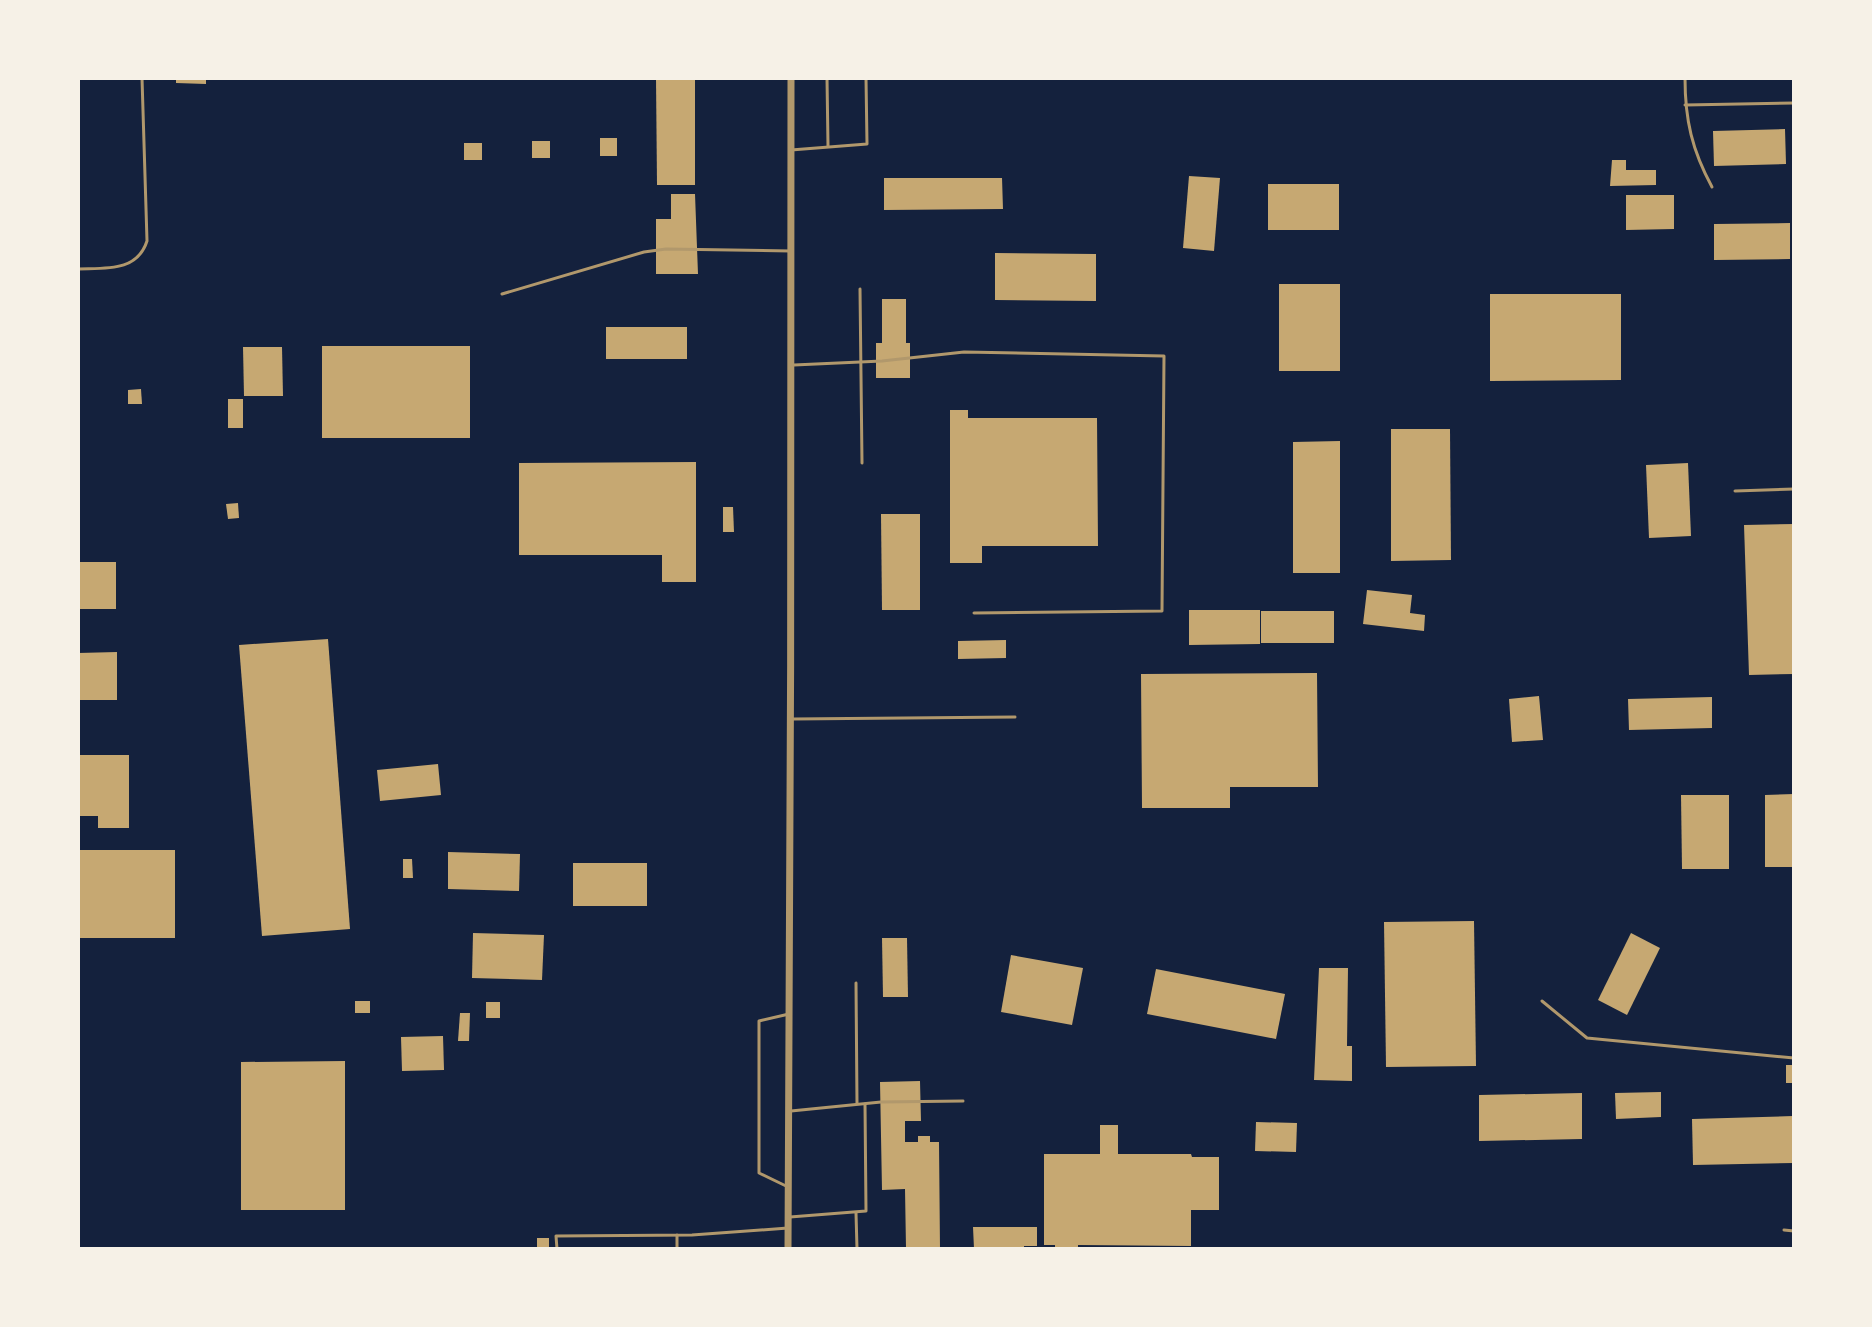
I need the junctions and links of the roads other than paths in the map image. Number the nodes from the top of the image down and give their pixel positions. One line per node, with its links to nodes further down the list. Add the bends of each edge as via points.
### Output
1 (142, 78): 12 (lane, via 147,241 143,253 132,263 113,268)
2 (791, 78): 9 (street)
3 (827, 78): 8 (lane)
4 (866, 78): 8 (lane, via 867,144)
5 (1685, 78): 7 (lane)
6 (1794, 103): 7 (lane)
7 (1685, 105): 10 (lane, via 1696,157)
8 (828, 147): 9 (lane)
9 (791, 150): 11 (street)
10 (1712, 187)
11 (791, 251): 14 (lane, via 644,252); 16 (street)
12 (78, 269)
13 (860, 289): 15 (lane)
14 (502, 294)
15 (861, 362): 16 (lane); 17 (lane); 20 (lane, via 964,352 1164,356 1162,611)
16 (790, 365): 22 (street)
17 (862, 463)
18 (1794, 489): 19 (lane)
19 (1735, 491)
20 (974, 613)
21 (1015, 717): 22 (lane)
22 (789, 719): 25 (street)
23 (856, 983): 28 (lane)
24 (1542, 1001): 26 (lane, via 1587,1038)
25 (790, 1014): 30 (street); 31 (lane, via 759,1021 759,1173)
26 (1794, 1058)
27 (963, 1101): 29 (lane)
28 (857, 1104): 29 (lane); 30 (lane)
29 (865, 1104): 32 (lane, via 866,1211)
30 (791, 1111): 31 (street)
31 (789, 1188): 33 (street)
32 (856, 1212): 33 (lane); 41 (lane)
33 (788, 1217): 34 (street)
34 (788, 1228): 37 (lane); 40 (street)
35 (1784, 1230): 36 (lane)
36 (1794, 1231)
37 (677, 1235): 38 (lane, via 556,1236); 39 (lane)
38 (557, 1249)
39 (677, 1249)
40 (788, 1249)
41 (857, 1249)

